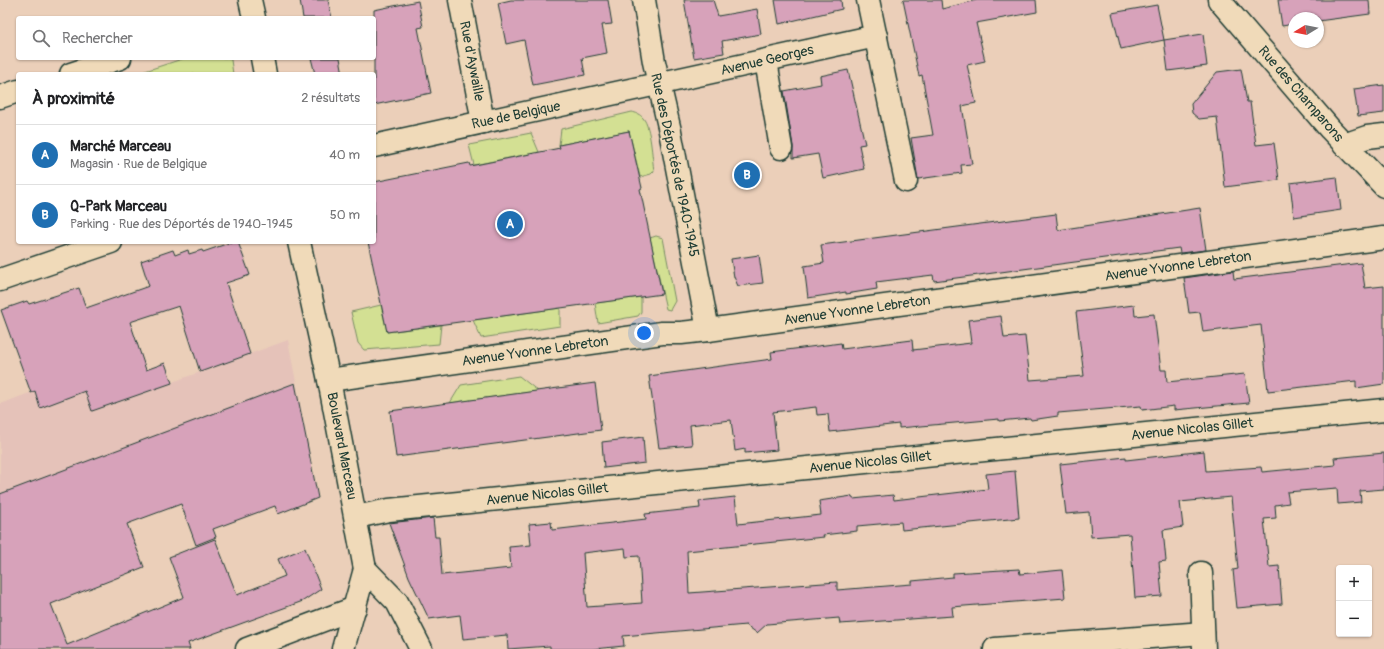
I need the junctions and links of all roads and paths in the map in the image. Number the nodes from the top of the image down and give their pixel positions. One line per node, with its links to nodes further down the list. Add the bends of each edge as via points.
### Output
1 (460, 0): 14 (street, Rue d'Aywaille)
2 (644, 0): 11 (street, Rue des Déportés de 1940-1945)
3 (868, 0): 5 (street)
4 (1219, 0): 16 (street, Rue des Champarons)
5 (876, 36): 8 (street, Avenue Georges); 19 (street)
6 (114, 60): 9 (street)
7 (262, 60): 10 (street)
8 (766, 61): 11 (street, Avenue Georges); 18 (street)
9 (77, 72)
10 (265, 72)
11 (658, 84): 14 (street, Rue de Belgique); 25 (street, Rue des Déportés de 1940-1945, via 670,131)
12 (16, 92): 13 (street)
13 (0, 97)
14 (483, 122): 17 (street, Rue de Belgique)
15 (1384, 135): 16 (street, via 1367,137)
16 (1344, 145): 20 (street, Rue des Champarons)
17 (376, 146)
18 (781, 148)
19 (906, 181)
20 (1384, 186)
21 (1384, 238): 25 (street, Avenue Yvonne Lebreton)
22 (105, 244): 24 (street)
23 (298, 244): 26 (street, Boulevard Marceau)
24 (0, 280)
25 (708, 330): 26 (street, Avenue Yvonne Lebreton, via 662,333)
26 (329, 380): 28 (street, Boulevard Marceau)
27 (1384, 410): 28 (street, Avenue Nicolas Gillet, via 389,510)
28 (356, 517): 29 (street, Boulevard Marceau)
29 (365, 569): 31 (street, Boulevard Marceau); 35 (street, via 397,602)
30 (1201, 573): 32 (street)
31 (355, 608): 33 (street); 34 (street, Boulevard Marceau)
32 (1204, 641): 36 (street)
33 (247, 649)
34 (343, 649)
35 (421, 649)
36 (995, 649)

